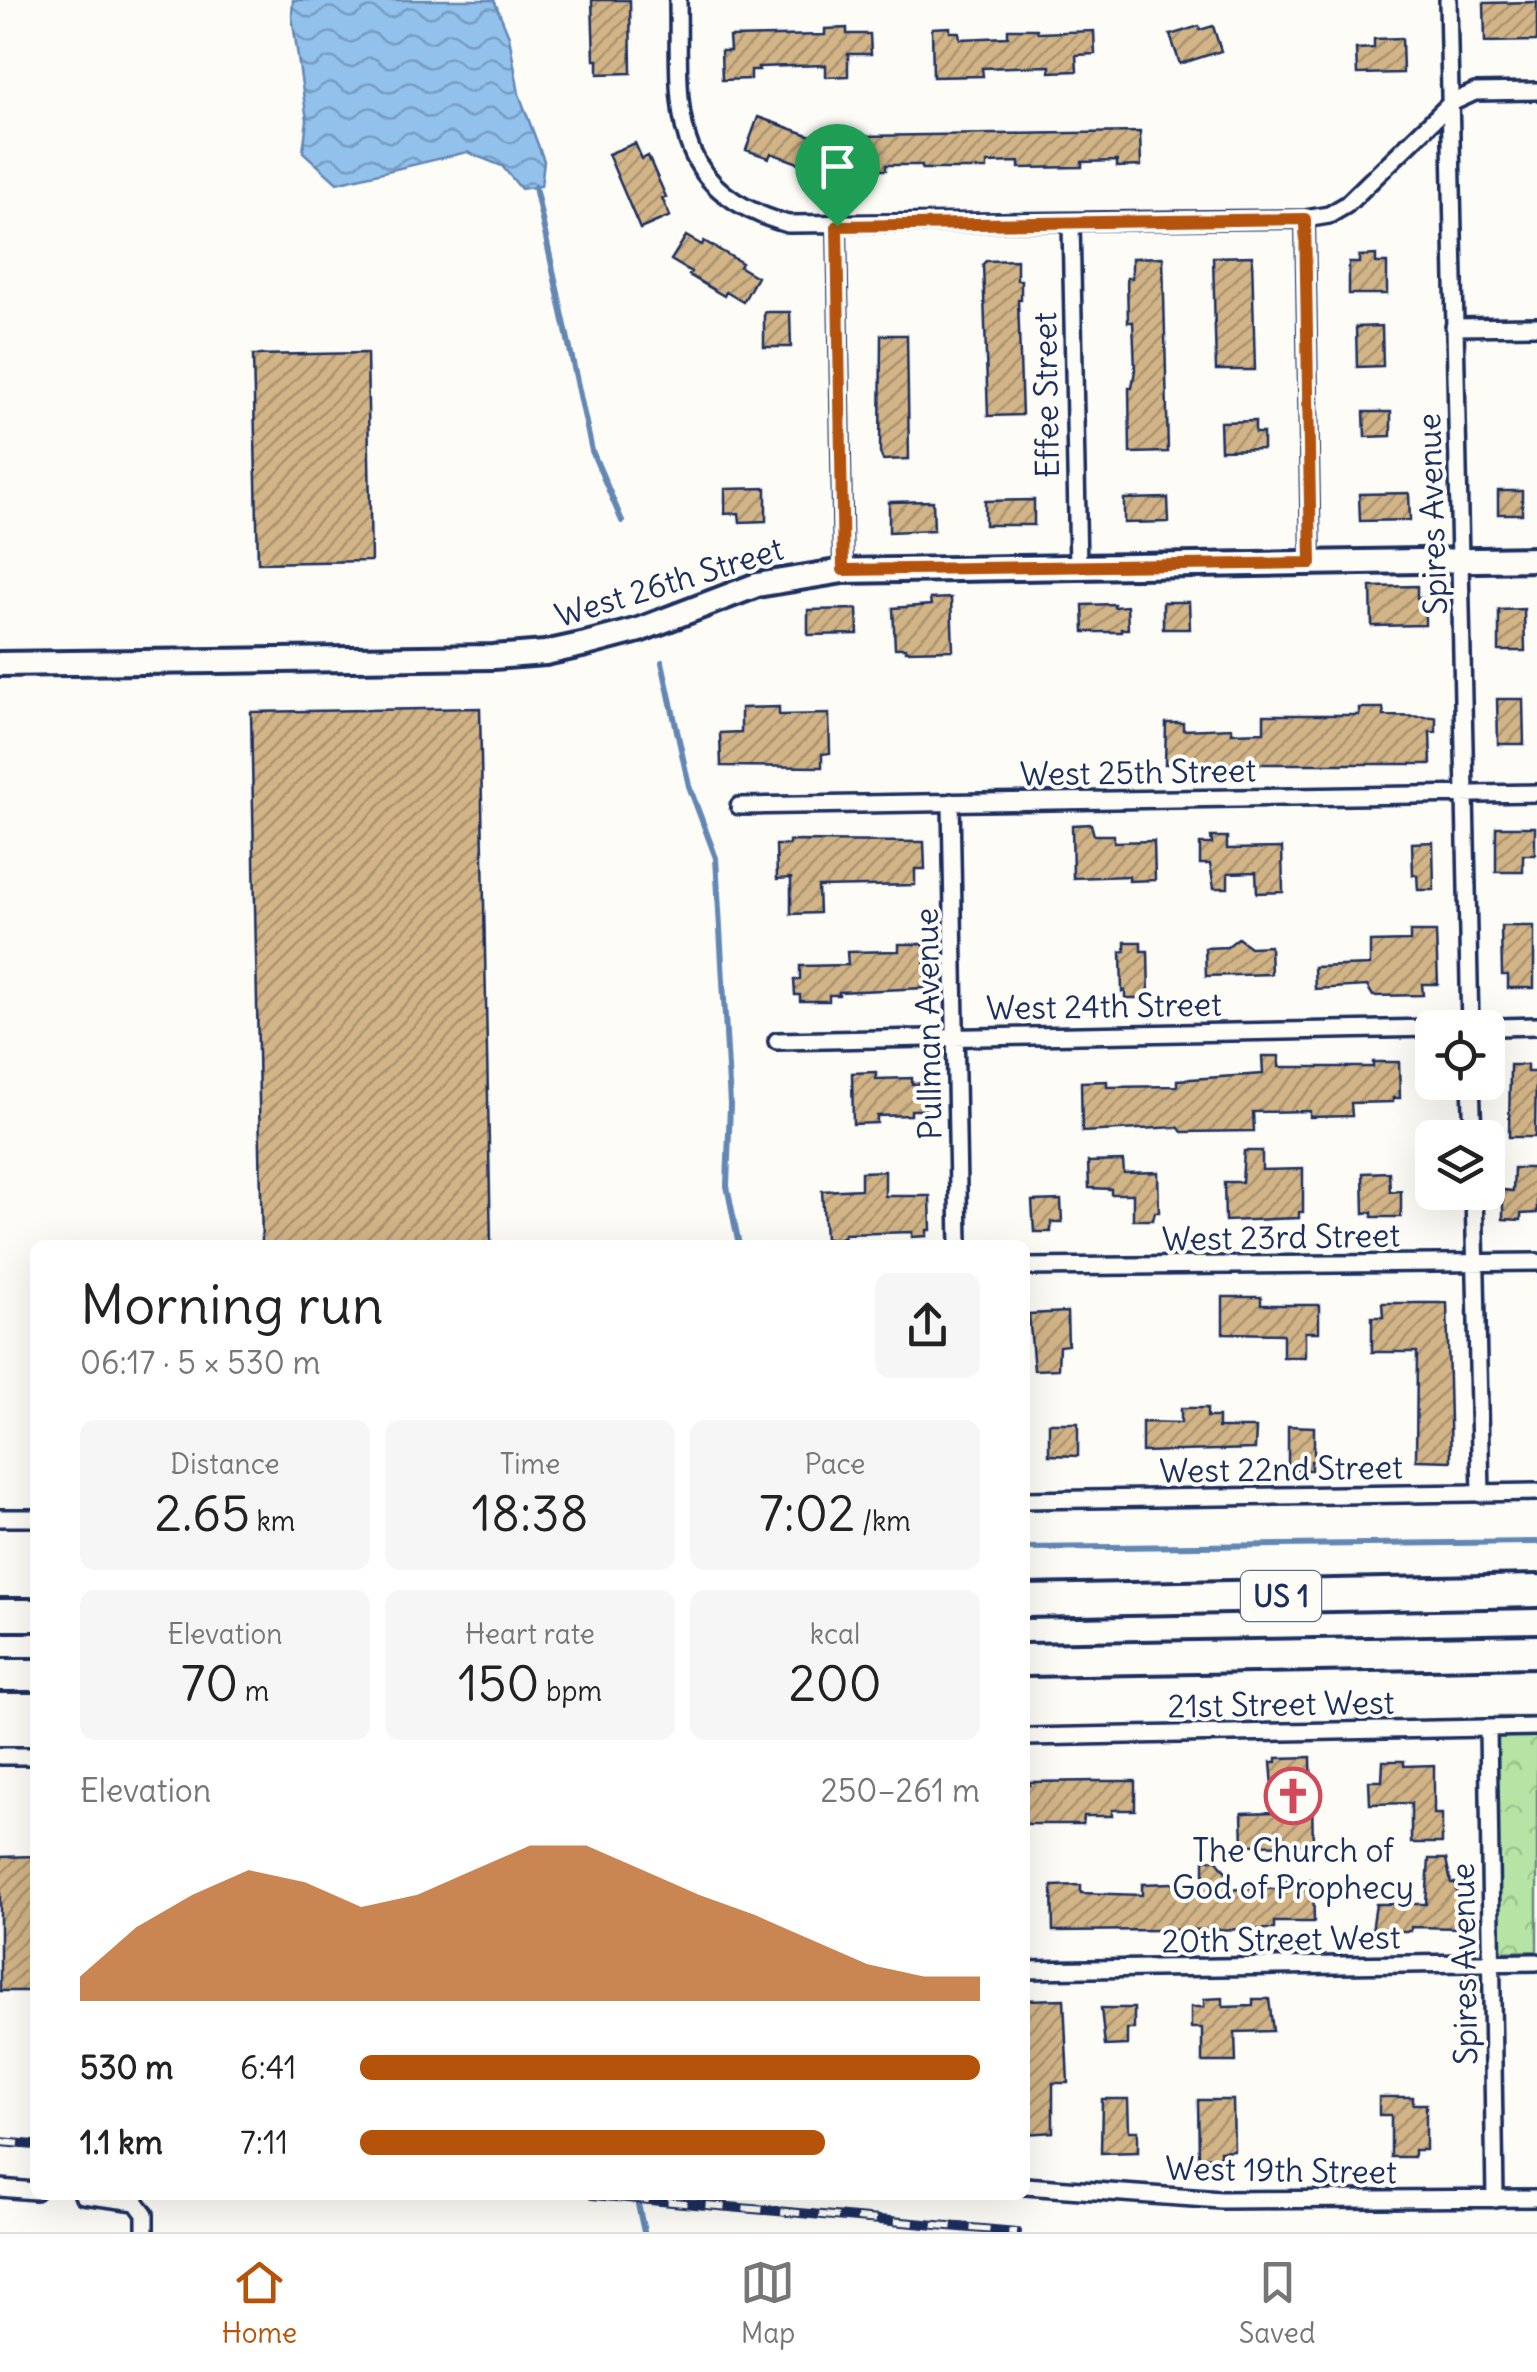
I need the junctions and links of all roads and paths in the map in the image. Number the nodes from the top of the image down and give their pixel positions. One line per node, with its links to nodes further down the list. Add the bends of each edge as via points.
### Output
1 (678, 0): 7 (street, via 680,110 704,175 749,211 788,224)
2 (1448, 0): 4 (street, Spires Avenue)
3 (1537, 91): 4 (street, via 1475,92)
4 (1451, 103): 5 (street, via 1346,205); 9 (street, Spires Avenue)
5 (1305, 219): 6 (street); 12 (street)
6 (1071, 222): 7 (street); 13 (street, Effee Street)
7 (837, 226): 14 (street)
8 (1537, 326): 9 (street)
9 (1454, 327): 11 (street, Spires Avenue)
10 (1537, 559): 11 (main road, West 26th Street)
11 (1461, 560): 12 (main road, West 26th Street); 17 (street, Spires Avenue)
12 (1311, 563): 13 (main road, West 26th Street)
13 (1078, 567): 14 (main road, West 26th Street)
14 (843, 570): 15 (main road, West 26th Street, via 757,585 640,630 545,652)
15 (0, 664)
16 (1537, 793): 17 (street, West 25th Street)
17 (1466, 794): 18 (street, West 25th Street); 20 (street, Spires Avenue)
18 (951, 802): 19 (street, West 25th Street); 24 (street, Pullman Avenue)
19 (739, 806)
20 (1470, 1010)
21 (1505, 1026): 22 (street)
22 (1537, 1026)
23 (1415, 1028): 24 (street, West 24th Street)
24 (957, 1036): 25 (street, West 24th Street); 27 (street, Pullman Avenue)
25 (778, 1040)
26 (1474, 1210): 28 (street)
27 (959, 1240)
28 (1475, 1262): 29 (street, West 23rd Street); 30 (street, West 23rd Street); 32 (street)
29 (1537, 1262)
30 (1030, 1267)
31 (1537, 1492): 32 (street, West 22nd Street)
32 (1481, 1494): 33 (street, West 22nd Street)
33 (1030, 1500)
34 (0, 1518): 35 (street)
35 (30, 1518)
36 (1537, 1592): 37 (highway, US 1)
37 (1030, 1601)
38 (30, 1615): 39 (highway)
39 (0, 1616)
40 (1537, 1651): 41 (highway, US 1)
41 (1030, 1660)
42 (0, 1675): 43 (highway)
43 (30, 1675)
44 (1537, 1727): 45 (street, 21st Street West)
45 (1488, 1728): 46 (street, 21st Street West); 50 (street, Spires Avenue)
46 (1030, 1737)
47 (0, 1756): 48 (street)
48 (30, 1756)
49 (1537, 1962): 50 (street, 20th Street West)
50 (1492, 1963): 51 (street, 20th Street West); 57 (street, Spires Avenue)
51 (1030, 1970)
52 (1030, 2186): 57 (street, West 19th Street, via 1220,2200)
53 (0, 2188): 54 (street)
54 (30, 2191)
55 (1537, 2198): 57 (street, West 19th Street)
56 (130, 2200): 58 (street, via 143,2207)
57 (1496, 2200)
58 (146, 2232)

